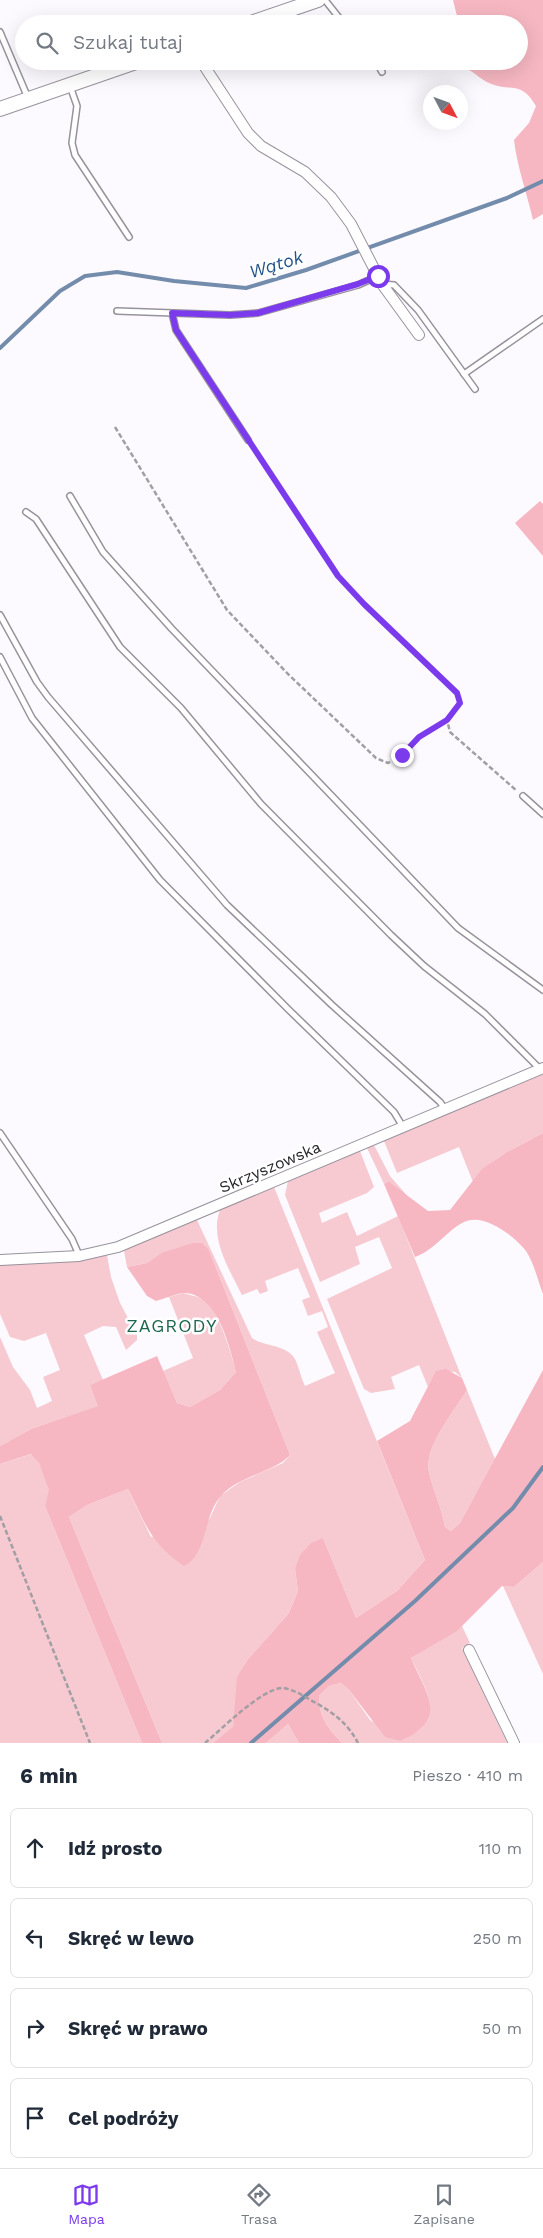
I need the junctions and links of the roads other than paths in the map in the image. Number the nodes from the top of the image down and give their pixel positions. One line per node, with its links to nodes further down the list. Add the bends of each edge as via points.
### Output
1 (318, 0): 3 (street)
2 (325, 0): 5 (lane)
3 (300, 2): 4 (street)
4 (269, 15)
5 (337, 15)
6 (0, 32): 7 (lane)
7 (15, 68)
8 (16, 70): 12 (lane)
9 (114, 70): 11 (street)
10 (207, 70): 15 (street, via 248,132 262,146 304,172 330,197 353,227)
11 (70, 86): 12 (street); 14 (lane, via 77,106 72,143 75,155)
12 (28, 100): 13 (street)
13 (0, 110)
14 (129, 237)
15 (380, 280): 17 (lane, via 258,313); 19 (street); 20 (lane, via 394,285 418,310)
16 (116, 311): 17 (lane)
17 (172, 313): 22 (lane, via 176,330)
18 (543, 319): 20 (lane)
19 (419, 335)
20 (464, 374): 21 (lane)
21 (474, 389)
22 (248, 440)
23 (70, 496): 29 (lane, via 103,552 172,629 458,928)
24 (26, 512): 30 (lane, via 36,519 120,647 181,708 261,804 391,935 424,966 485,1014)
25 (0, 615): 31 (lane, via 48,697 210,886)
26 (0, 657): 32 (lane, via 32,718 160,880 394,1112)
27 (523, 796): 28 (lane)
28 (543, 814)
29 (543, 990)
30 (541, 1069): 31 (street, Skrzyszowska)
31 (445, 1109): 32 (street, Skrzyszowska)
32 (403, 1127): 34 (street, Skrzyszowska, via 118,1247)
33 (0, 1133): 34 (lane, via 72,1239)
34 (79, 1256): 35 (street, Skrzyszowska)
35 (0, 1260)
36 (469, 1650): 37 (street)
37 (514, 1743)

